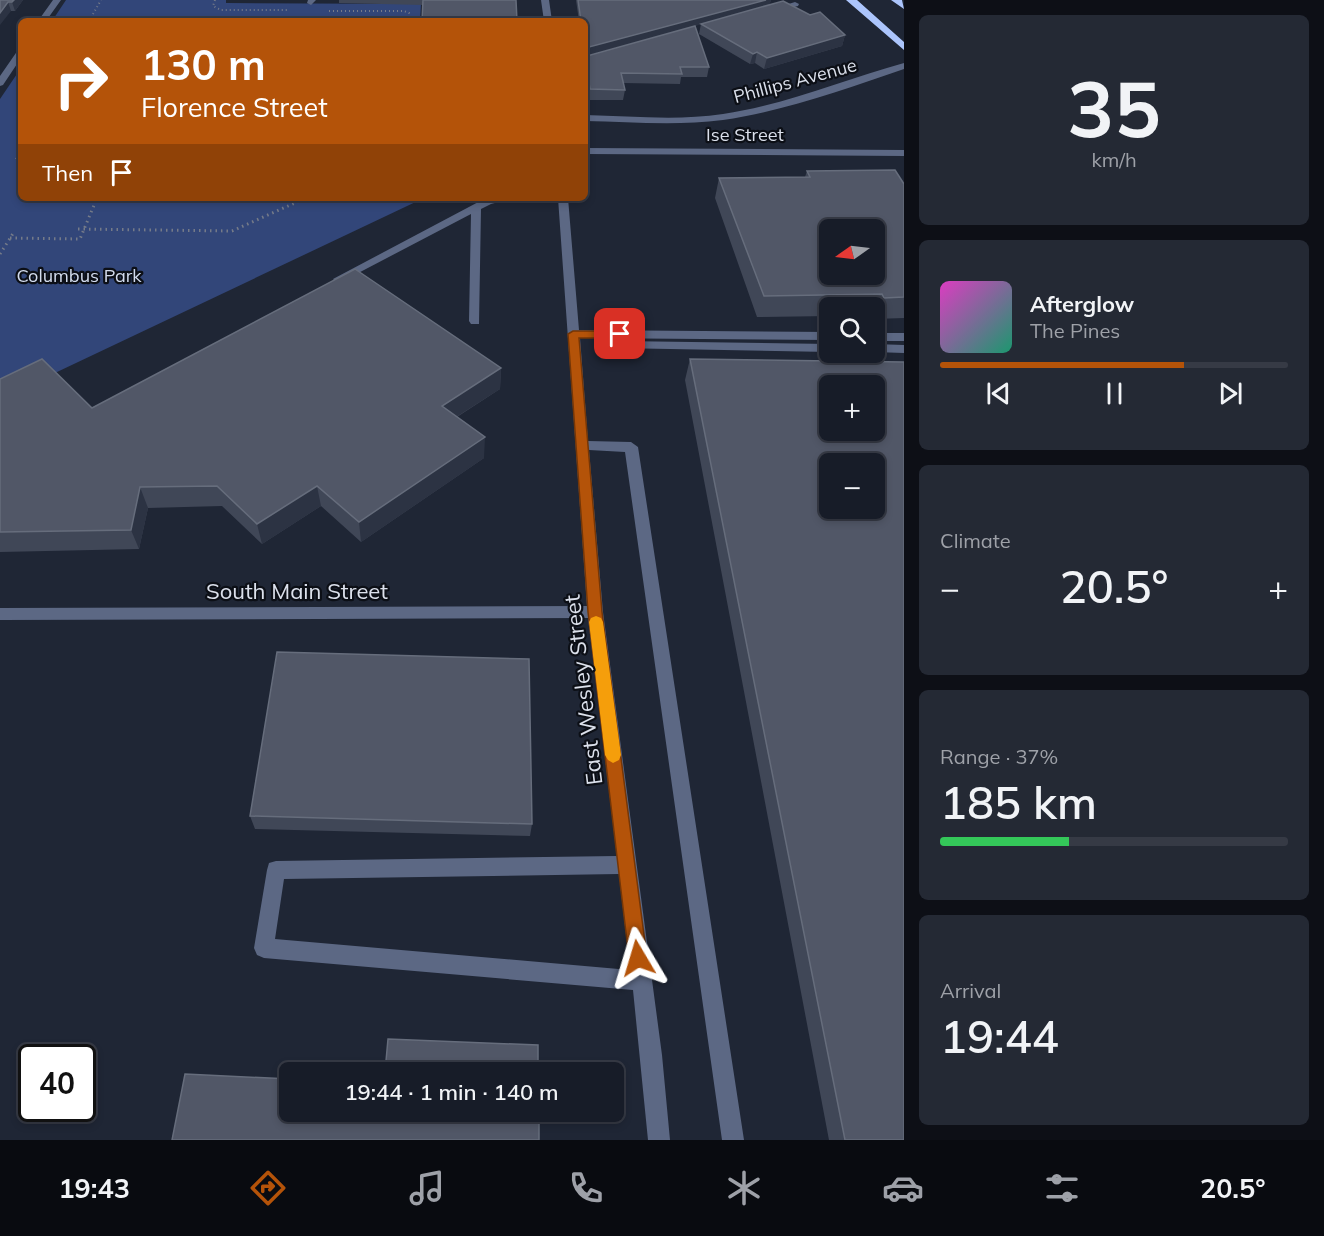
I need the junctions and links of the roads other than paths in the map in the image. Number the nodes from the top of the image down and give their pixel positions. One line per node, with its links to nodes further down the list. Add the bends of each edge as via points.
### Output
1 (57, 0): 9 (street)
2 (545, 0): 10 (street)
3 (843, 0): 11 (highway)
4 (852, 0): 11 (highway)
5 (896, 0): 7 (highway)
6 (795, 4): 8 (street)
7 (904, 6)
8 (762, 13)
9 (44, 18)
10 (548, 18)
11 (872, 18): 12 (highway)
12 (904, 47)
13 (18, 56): 15 (street)
14 (904, 66): 16 (street, Phillips Avenue, via 807,98 721,117)
15 (0, 83)
16 (588, 118)
17 (588, 151): 18 (street, Ise Street)
18 (904, 153)
19 (488, 201): 21 (street)
20 (563, 201): 27 (street, East Wesley Street)
21 (476, 207): 22 (street); 23 (street)
22 (331, 283)
23 (476, 321)
24 (819, 336): 27 (street)
25 (885, 337): 26 (street)
26 (904, 337)
27 (574, 339): 28 (street); 31 (street, East Wesley Street)
28 (819, 348)
29 (885, 348): 30 (street)
30 (904, 349)
31 (582, 445): 32 (street, East Wesley Street); 37 (street, via 631,447)
32 (595, 612): 33 (street, South Main Street); 34 (street, East Wesley Street)
33 (0, 614)
34 (627, 865): 35 (street, East Wesley Street); 35 (street, via 276,870 264,948)
35 (641, 981): 36 (street, East Wesley Street)
36 (659, 1140)
37 (733, 1140)

